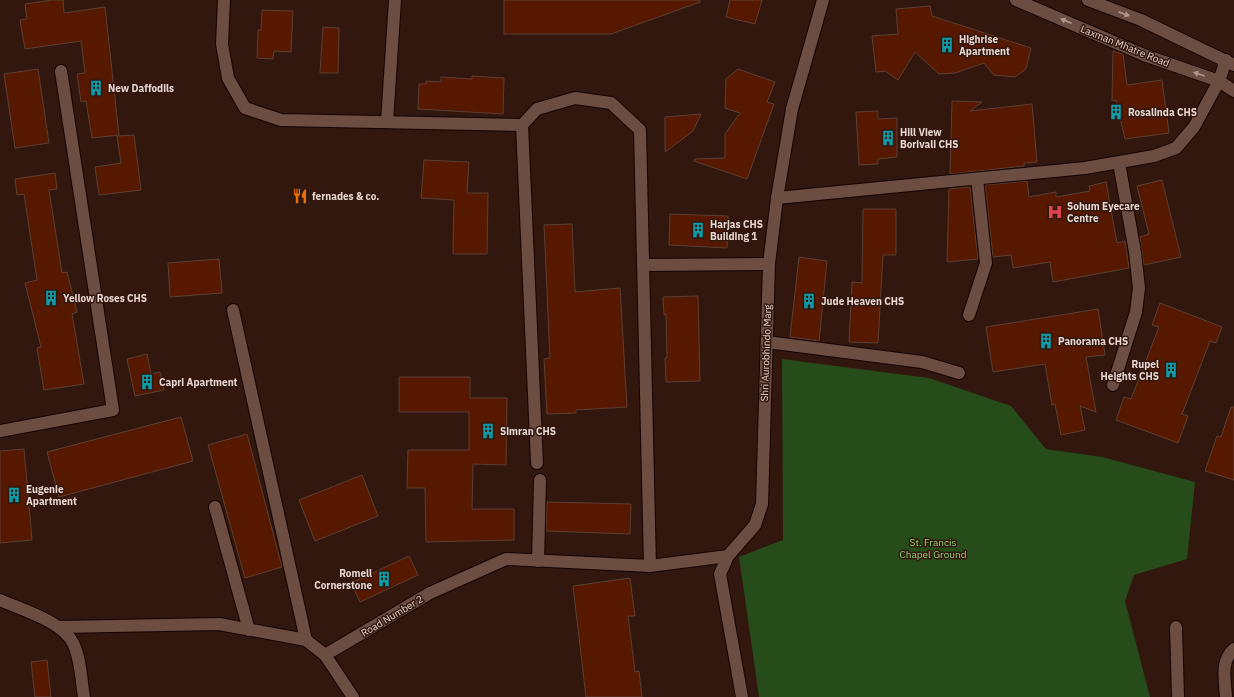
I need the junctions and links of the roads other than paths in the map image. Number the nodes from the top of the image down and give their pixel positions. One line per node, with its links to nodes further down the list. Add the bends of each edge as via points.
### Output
1 (224, 0): 10 (street, via 222,44 228,78 246,108 281,120)
2 (394, 0): 10 (street)
3 (823, 0): 14 (street, Shri Aurobhindo Marg, via 792,109)
4 (1016, 0): 8 (street, Laxman Mhatre Road, one-way to 4, via 1144,55)
5 (1088, 0): 6 (street, one-way to 6, via 1141,20)
6 (1230, 63): 8 (street)
7 (61, 71): 22 (street, via 113,410)
8 (1219, 81): 9 (street, Laxman Mhatre Road); 12 (street, via 1194,127 1176,148 1154,156)
9 (1234, 91)
10 (387, 122): 11 (street)
11 (522, 125): 16 (street, via 537,109 575,98 611,103 640,130); 23 (street)
12 (1119, 163): 13 (street); 21 (street, via 1136,252 1139,288 1136,312)
13 (977, 179): 14 (street); 18 (street, via 986,263)
14 (777, 198): 15 (street, Shri Aurobhindo Marg)
15 (769, 264): 16 (street); 19 (street, Shri Aurobhindo Marg)
16 (643, 265): 28 (street)
17 (233, 310): 33 (street)
18 (969, 315)
19 (767, 342): 20 (street, via 922,362); 26 (street, Shri Aurobhindo Marg, via 762,504 755,525)
20 (959, 373)
21 (1113, 385)
22 (0, 431)
23 (537, 464)
24 (540, 480): 27 (street)
25 (215, 507): 32 (street)
26 (728, 556): 28 (street, Road Number 2); 38 (street, Shri Aurobhindo Marg, via 720,574)
27 (538, 561): 28 (street, Road Number 2); 35 (street, Road Number 2, via 506,559 430,593)
28 (650, 566)
29 (0, 600): 30 (street)
30 (59, 626): 32 (street, via 219,624); 36 (street, via 72,642 77,656)
31 (1176, 627): 39 (street)
32 (249, 630): 33 (street)
33 (306, 640): 35 (street)
34 (1234, 649): 40 (street, via 1228,654 1224,665)
35 (325, 655): 37 (street)
36 (84, 697)
37 (353, 697)
38 (742, 697)
39 (1178, 697)
40 (1226, 697)

